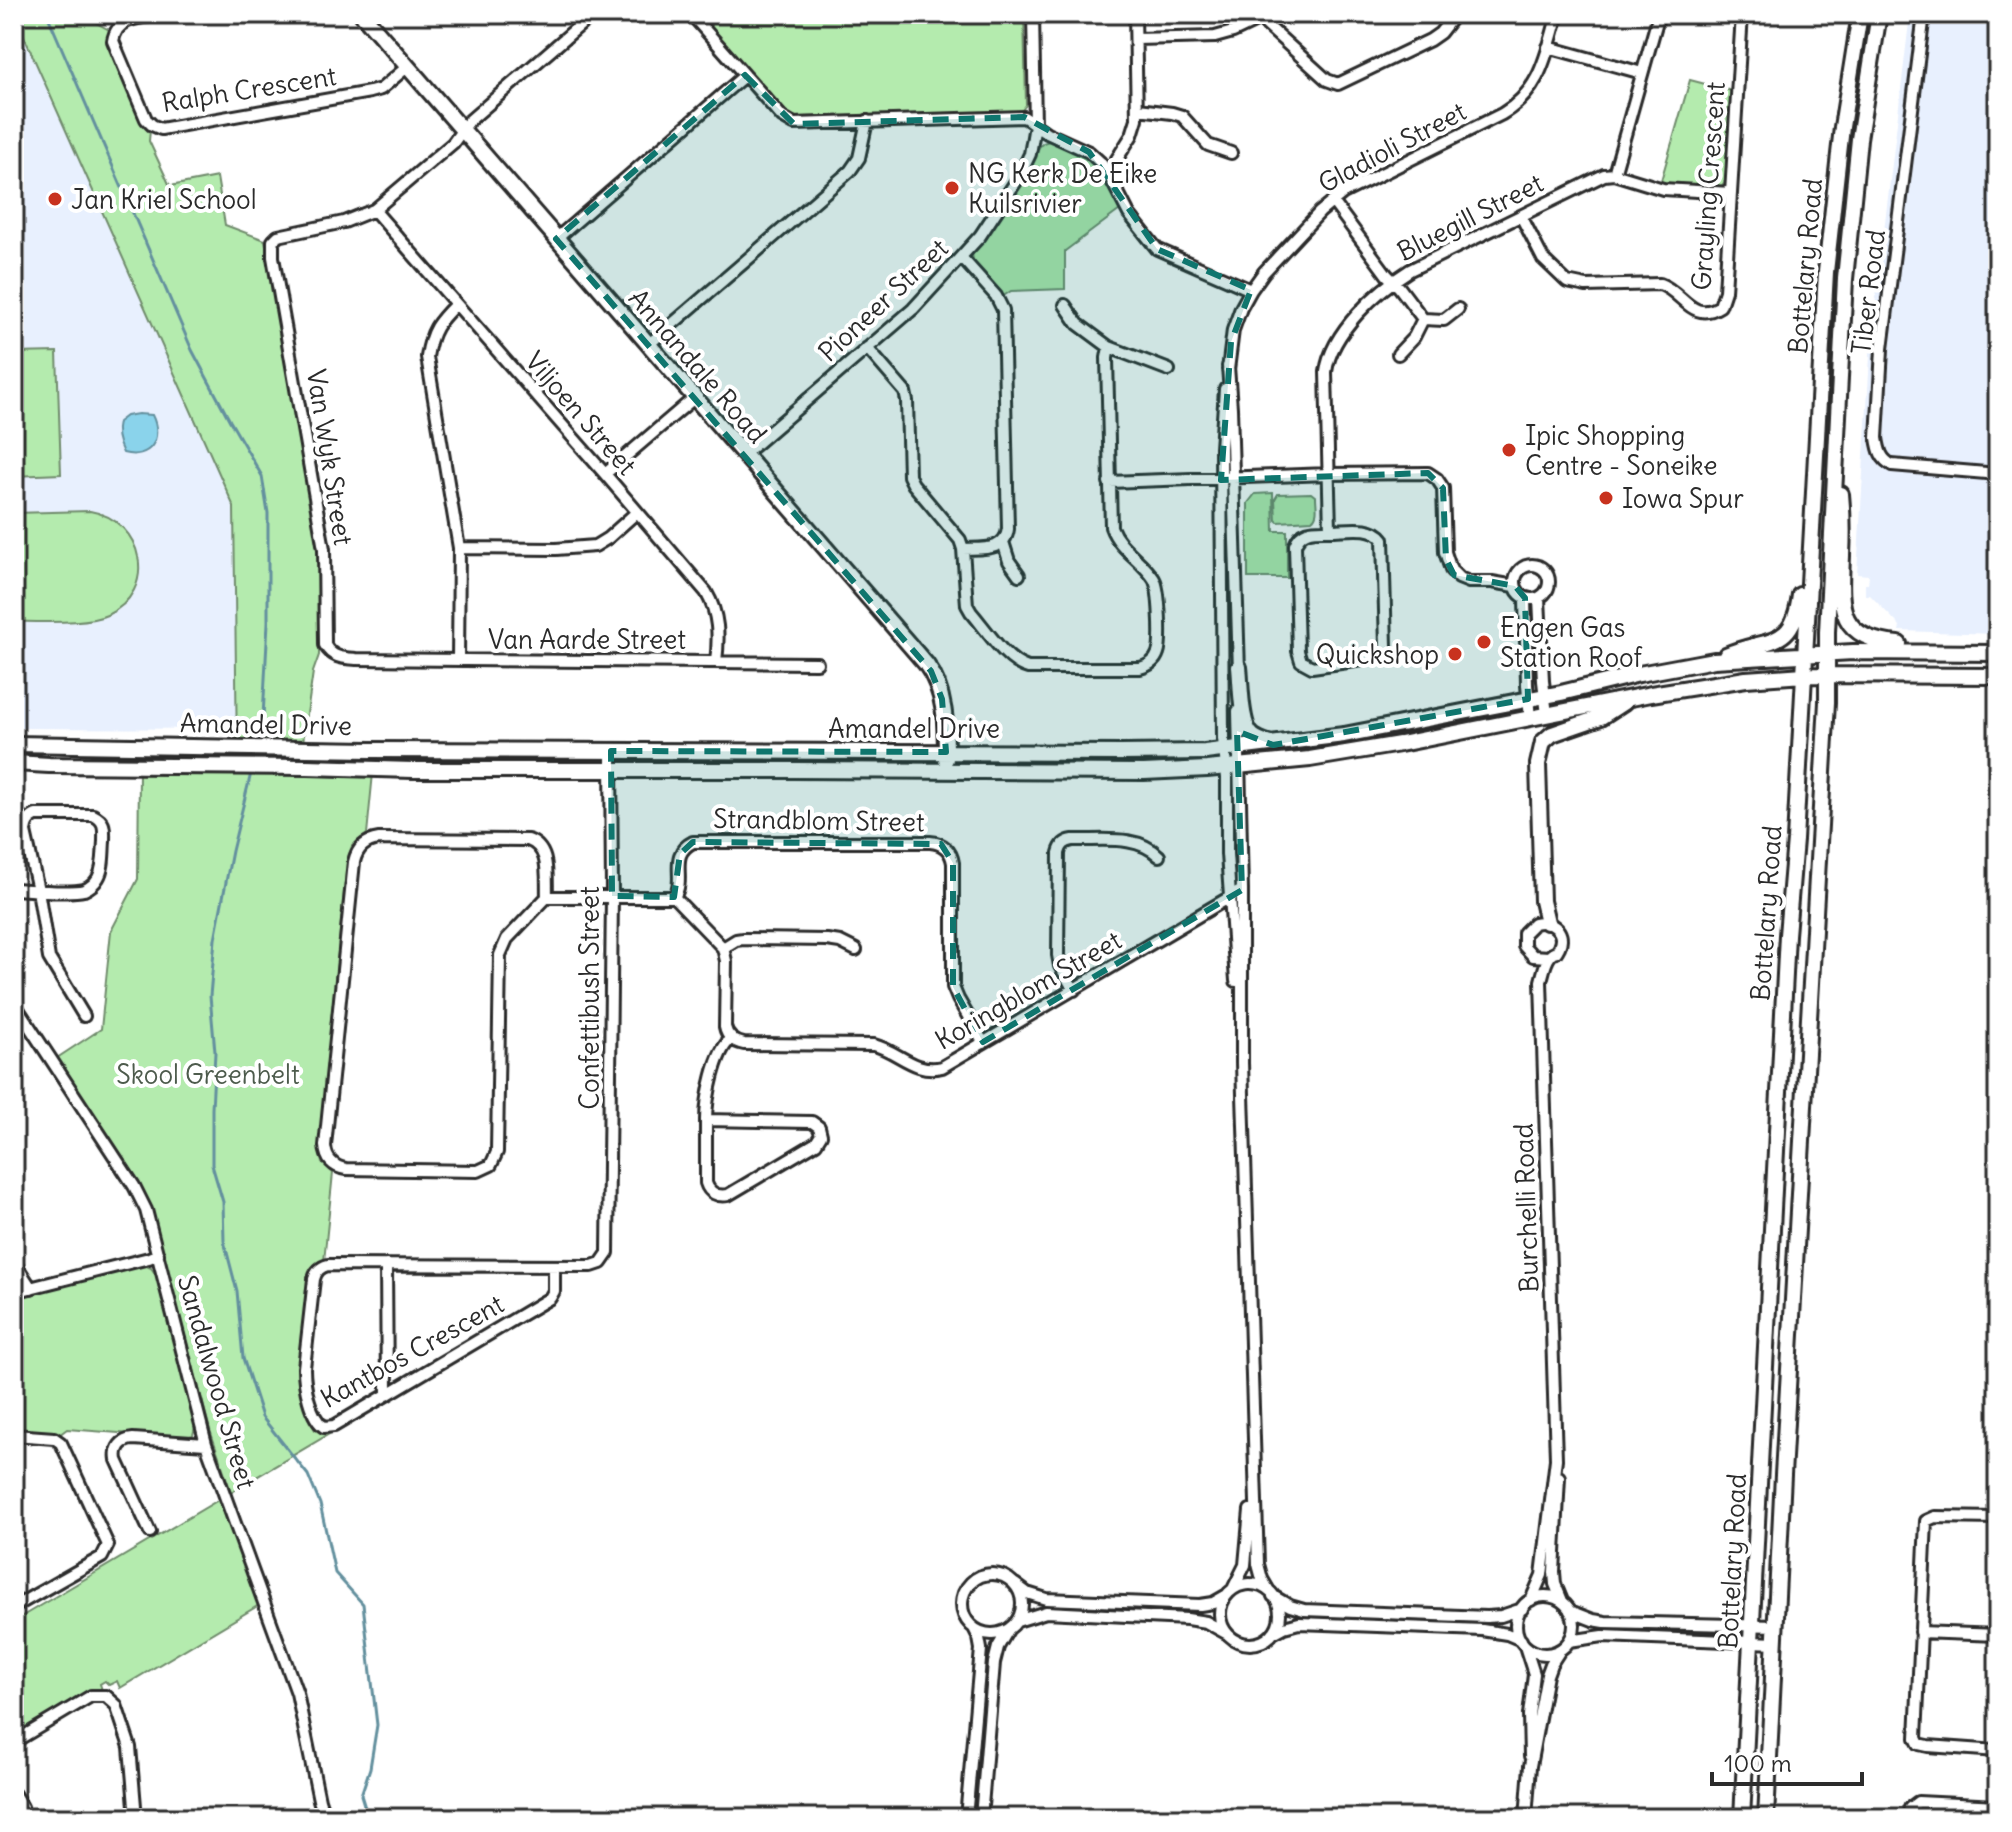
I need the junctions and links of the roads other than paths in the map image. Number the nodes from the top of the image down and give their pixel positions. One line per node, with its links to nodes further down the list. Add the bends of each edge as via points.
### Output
1 (165, 14): 17 (street, Ralph Crescent, via 124,21 113,41 146,119 161,129 370,92)
2 (593, 14): 23 (street)
3 (691, 14): 19 (street)
4 (1033, 14): 22 (street, Pioneer Street)
5 (1135, 14): 15 (street)
6 (1455, 14): 14 (street, via 1430,40 1338,84 1327,80)
7 (1558, 14): 16 (street, Gladioli Street)
8 (1659, 14): 18 (street)
9 (1742, 14): 27 (street, Grayling Crescent)
10 (1860, 14): 53 (street, Bottelary Road, via 1829,243)
11 (1879, 14): 45 (street, Bottelary Road, via 1849,225)
12 (1924, 14): 49 (street, Tiber Road, via 1882,349 1877,438 1888,463)
13 (371, 17): 17 (street, Annandale Road)
14 (1266, 17): 15 (street, via 1215,37)
15 (1136, 39): 20 (street)
16 (1548, 47): 18 (street); 28 (street, Gladioli Street, via 1534,85 1509,110)
17 (407, 67): 23 (street, Annandale Road)
18 (1642, 73): 26 (street)
19 (745, 75): 21 (street, via 789,122); 31 (street)
20 (1138, 109): 24 (street, via 1182,116 1205,143); 25 (street, via 1132,135)
21 (867, 121): 22 (street, via 1024,117); 39 (street, via 850,171)
22 (1035, 125): 25 (street, via 1089,152); 32 (street, Pioneer Street, via 1019,177)
23 (462, 131): 29 (street); 31 (street, Annandale Road)
24 (1231, 153)
25 (1108, 173): 34 (street, via 1129,214 1157,249)
26 (1614, 174): 27 (street, via 1663,189); 30 (street, Bluegill Street)
27 (1731, 193): 30 (street, Grayling Crescent, via 1724,297 1713,311 1690,307 1660,284 1567,282 1543,259)
28 (1333, 202): 33 (street); 34 (street, Gladioli Street)
29 (374, 210): 35 (street, Viljoen Street); 65 (street, Van Wyk Street, via 273,241 324,549 325,645 337,657)
30 (1521, 216): 33 (street, Bluegill Street)
31 (556, 239): 39 (street, Annandale Road)
32 (961, 257): 41 (street, Pioneer Street); 55 (street, via 1003,310 1008,529)
33 (1393, 281): 38 (street); 48 (street, Bluegill Street, via 1340,335 1329,358)
34 (1251, 290): 50 (street, Gladioli Street, via 1233,330 1228,366)
35 (456, 304): 47 (street, Viljoen Street); 56 (street, via 432,333 427,357)
36 (1065, 305): 40 (street, via 1078,324)
37 (1458, 309): 38 (street, via 1444,320)
38 (1423, 319): 42 (street)
39 (648, 345): 44 (street, Annandale Road)
40 (1109, 347): 43 (street); 51 (street)
41 (867, 348): 46 (street, Pioneer Street); 57 (street, via 906,396 911,480 958,535)
42 (1398, 354)
43 (1169, 370)
44 (694, 398): 46 (street, Annandale Road); 47 (street)
45 (1837, 425): 62 (street, via 1841,600 1849,623 1884,643); 63 (street, Bottelary Road)
46 (743, 455): 83 (street, Annandale Road, via 931,671 944,708)
47 (605, 474): 52 (street, Viljoen Street)
48 (1329, 474): 50 (street); 54 (street, Bluegill Street); 59 (street, via 1431,474 1443,488 1445,552 1451,570 1469,582)
49 (1998, 474)
50 (1227, 479): 51 (street); 70 (street, Gladioli Street); 81 (street, Gladioli Street)
51 (1109, 482): 57 (street, via 1113,532 1158,588 1160,647 1145,667 1018,664 967,605)
52 (637, 512): 56 (street, via 595,546); 68 (street, Viljoen Street, via 712,603 718,626)
53 (1812, 517): 64 (street, Bottelary Road); 67 (street, via 1799,607 1791,627 1783,636)
54 (1330, 530): 54 (street, via 1372,529 1383,539 1386,646 1374,659 1312,667 1301,661 1298,651 1295,545 1304,532)
55 (1003, 542): 57 (street); 58 (street)
56 (459, 548): 66 (street)
57 (963, 549)
58 (1019, 575)
59 (1515, 581): 60 (street); 61 (street, via 1522,567 1533,564 1543,569 1549,584)
60 (1525, 598): 61 (street); 75 (street)
61 (1539, 598): 74 (street)
62 (1998, 651): 63 (street, Amandel Drive)
63 (1827, 653): 64 (street, Amandel Drive); 72 (street, Bottelary Road)
64 (1805, 654): 67 (street, Amandel Drive); 71 (street, Bottelary Road)
65 (356, 659): 66 (street, Van Aarde Street)
66 (458, 660): 68 (street, Van Aarde Street)
67 (1714, 660): 74 (street, Amandel Drive)
68 (716, 662): 69 (street, Van Aarde Street)
69 (817, 663)
70 (1239, 667): 80 (street, via 1248,731); 81 (street, Gladioli Street)
71 (1804, 675): 72 (street, Amandel Drive); 76 (street, Amandel Drive, via 1696,686); 132 (street, Bottelary Road)
72 (1827, 676): 73 (street, Amandel Drive); 133 (street, Bottelary Road)
73 (1998, 676)
74 (1544, 696): 75 (street, Amandel Drive); 77 (street)
75 (1528, 699): 78 (street); 80 (street, Amandel Drive)
76 (1628, 700): 77 (street, Amandel Drive); 96 (street, via 1601,717 1552,734 1540,748 1542,901)
77 (1547, 715): 78 (street, Amandel Drive)
78 (1530, 719): 85 (street, Amandel Drive, via 1340,754)
79 (14, 744): 82 (street, Amandel Drive)
80 (1273, 745): 81 (street, Amandel Drive)
81 (1231, 749): 83 (street, Amandel Drive); 85 (street)
82 (611, 751): 83 (street, Amandel Drive); 86 (street, Confettibush Street)
83 (946, 752): 87 (street, Annandale Road)
84 (14, 763): 86 (street, Amandel Drive)
85 (1232, 767): 87 (street, Amandel Drive); 91 (street); 95 (street)
86 (611, 770): 87 (street, Amandel Drive); 92 (street, Confettibush Street)
87 (946, 771)
88 (1159, 856): 102 (street, via 1130,841 1073,840 1062,846 1058,955)
89 (14, 889): 90 (street)
90 (38, 890): 90 (street, via 25,832 30,818 100,818 105,825 97,879 81,891); 104 (street, via 49,958)
91 (1242, 890): 95 (street, Koringblom Street); 107 (street)
92 (612, 896): 93 (street); 94 (street); 109 (street, Confettibush Street)
93 (547, 897): 93 (street, via 542,850 523,839 379,839 357,852 325,1151 329,1160 341,1169 478,1171 491,1165 497,1152 500,955 507,939)
94 (674, 897): 97 (street); 106 (street, Strandblom Street, via 680,854 693,842 941,844 953,863 953,987)
95 (1230, 898): 102 (street, Koringblom Street); 107 (street)
96 (1547, 922): 99 (street, via 1534,923 1524,933 1524,946); 100 (street, Burchelli Road, via 1557,929 1560,942)
97 (723, 948): 98 (street, via 743,939 827,940); 105 (street, via 725,1027)
98 (856, 950)
99 (1533, 956): 100 (street); 101 (street)
100 (1548, 957): 101 (street, Burchelli Road)
101 (1541, 981): 119 (street, Burchelli Road)
102 (1074, 990): 106 (street, Koringblom Street)
103 (14, 1003): 110 (street, Sandalwood Street, via 134,1186)
104 (84, 1016)
105 (731, 1039): 106 (street, Koringblom Street, via 744,1044 881,1046 929,1069 942,1067); 108 (street, via 721,1050)
106 (983, 1042)
107 (1242, 1063): 120 (street)
108 (706, 1120): 108 (street, via 812,1122 821,1135 816,1143 720,1196 706,1183)
109 (609, 1245): 113 (street, Kantbos Crescent, via 597,1265)
110 (158, 1254): 114 (street); 118 (street, Sandalwood Street)
111 (14, 1262): 114 (street)
112 (386, 1265): 113 (street, Kantbos Crescent); 116 (street); 116 (street, Kantbos Crescent, via 328,1265 317,1272 304,1377 314,1419 324,1427)
113 (554, 1266): 116 (street, Kantbos Crescent, via 550,1298)
114 (31, 1288): 115 (street)
115 (14, 1292)
116 (387, 1395)
117 (14, 1435): 128 (street, via 61,1443 108,1545 102,1557)
118 (206, 1444): 122 (street, via 133,1439 120,1444 117,1460); 149 (street, Sandalwood Street, via 293,1681)
119 (1556, 1459): 126 (street, Burchelli Road, via 1542,1575); 127 (street, Burchelli Road, via 1554,1572)
120 (1254, 1461): 124 (street, via 1246,1558); 125 (street, via 1258,1564)
121 (1998, 1518): 136 (street, via 1926,1521)
122 (150, 1532)
123 (1015, 1584): 124 (street, via 1039,1598 1060,1600 1200,1605); 131 (street, via 1022,1599); 134 (street, via 995,1574 968,1586 962,1608)
124 (1229, 1593): 125 (street, via 1250,1584); 137 (street, via 1220,1614)
125 (1271, 1593): 129 (street, via 1304,1610 1487,1617); 138 (street, via 1280,1614)
126 (1531, 1600): 127 (street, via 1544,1596); 129 (street)
127 (1562, 1601): 130 (street)
128 (14, 1607)
129 (1522, 1609): 141 (street, via 1517,1621)
130 (1570, 1611): 132 (street, via 1605,1622); 140 (street, via 1574,1623)
131 (1017, 1621): 135 (street); 137 (street, via 1046,1612 1187,1619)
132 (1752, 1625): 133 (street); 142 (street, Bottelary Road)
133 (1777, 1626): 143 (street, Bottelary Road)
134 (974, 1628): 135 (street, via 988,1634); 156 (street, via 981,1649)
135 (1008, 1630): 157 (street, via 994,1663)
136 (1920, 1632): 139 (street); 146 (street, via 1917,1742)
137 (1226, 1633): 138 (street, via 1250,1645)
138 (1273, 1633): 141 (street, via 1299,1623 1482,1630)
139 (1998, 1635)
140 (1569, 1641): 142 (street, via 1603,1636); 144 (street)
141 (1523, 1642): 144 (street, via 1535,1652); 147 (street, via 1534,1674)
142 (1752, 1643): 143 (street); 159 (street, Bottelary Road)
143 (1776, 1643): 160 (street, Bottelary Road)
144 (1560, 1650): 147 (street, via 1547,1675)
145 (14, 1742): 153 (street, via 91,1696 110,1698 130,1747)
146 (1998, 1751)
147 (1530, 1766): 158 (street)
148 (14, 1794): 152 (street)
149 (319, 1800): 154 (street, Sandalwood Street); 155 (street, Sandalwood Street)
150 (1984, 1806): 151 (street); 161 (street, via 1918,1802); 162 (street)
151 (1998, 1806)
152 (22, 1807)
153 (136, 1818)
154 (319, 1818)
155 (325, 1818)
156 (966, 1818)
157 (981, 1818)
158 (1526, 1818)
159 (1742, 1818)
160 (1766, 1818)
161 (1907, 1818)
162 (1983, 1818)

